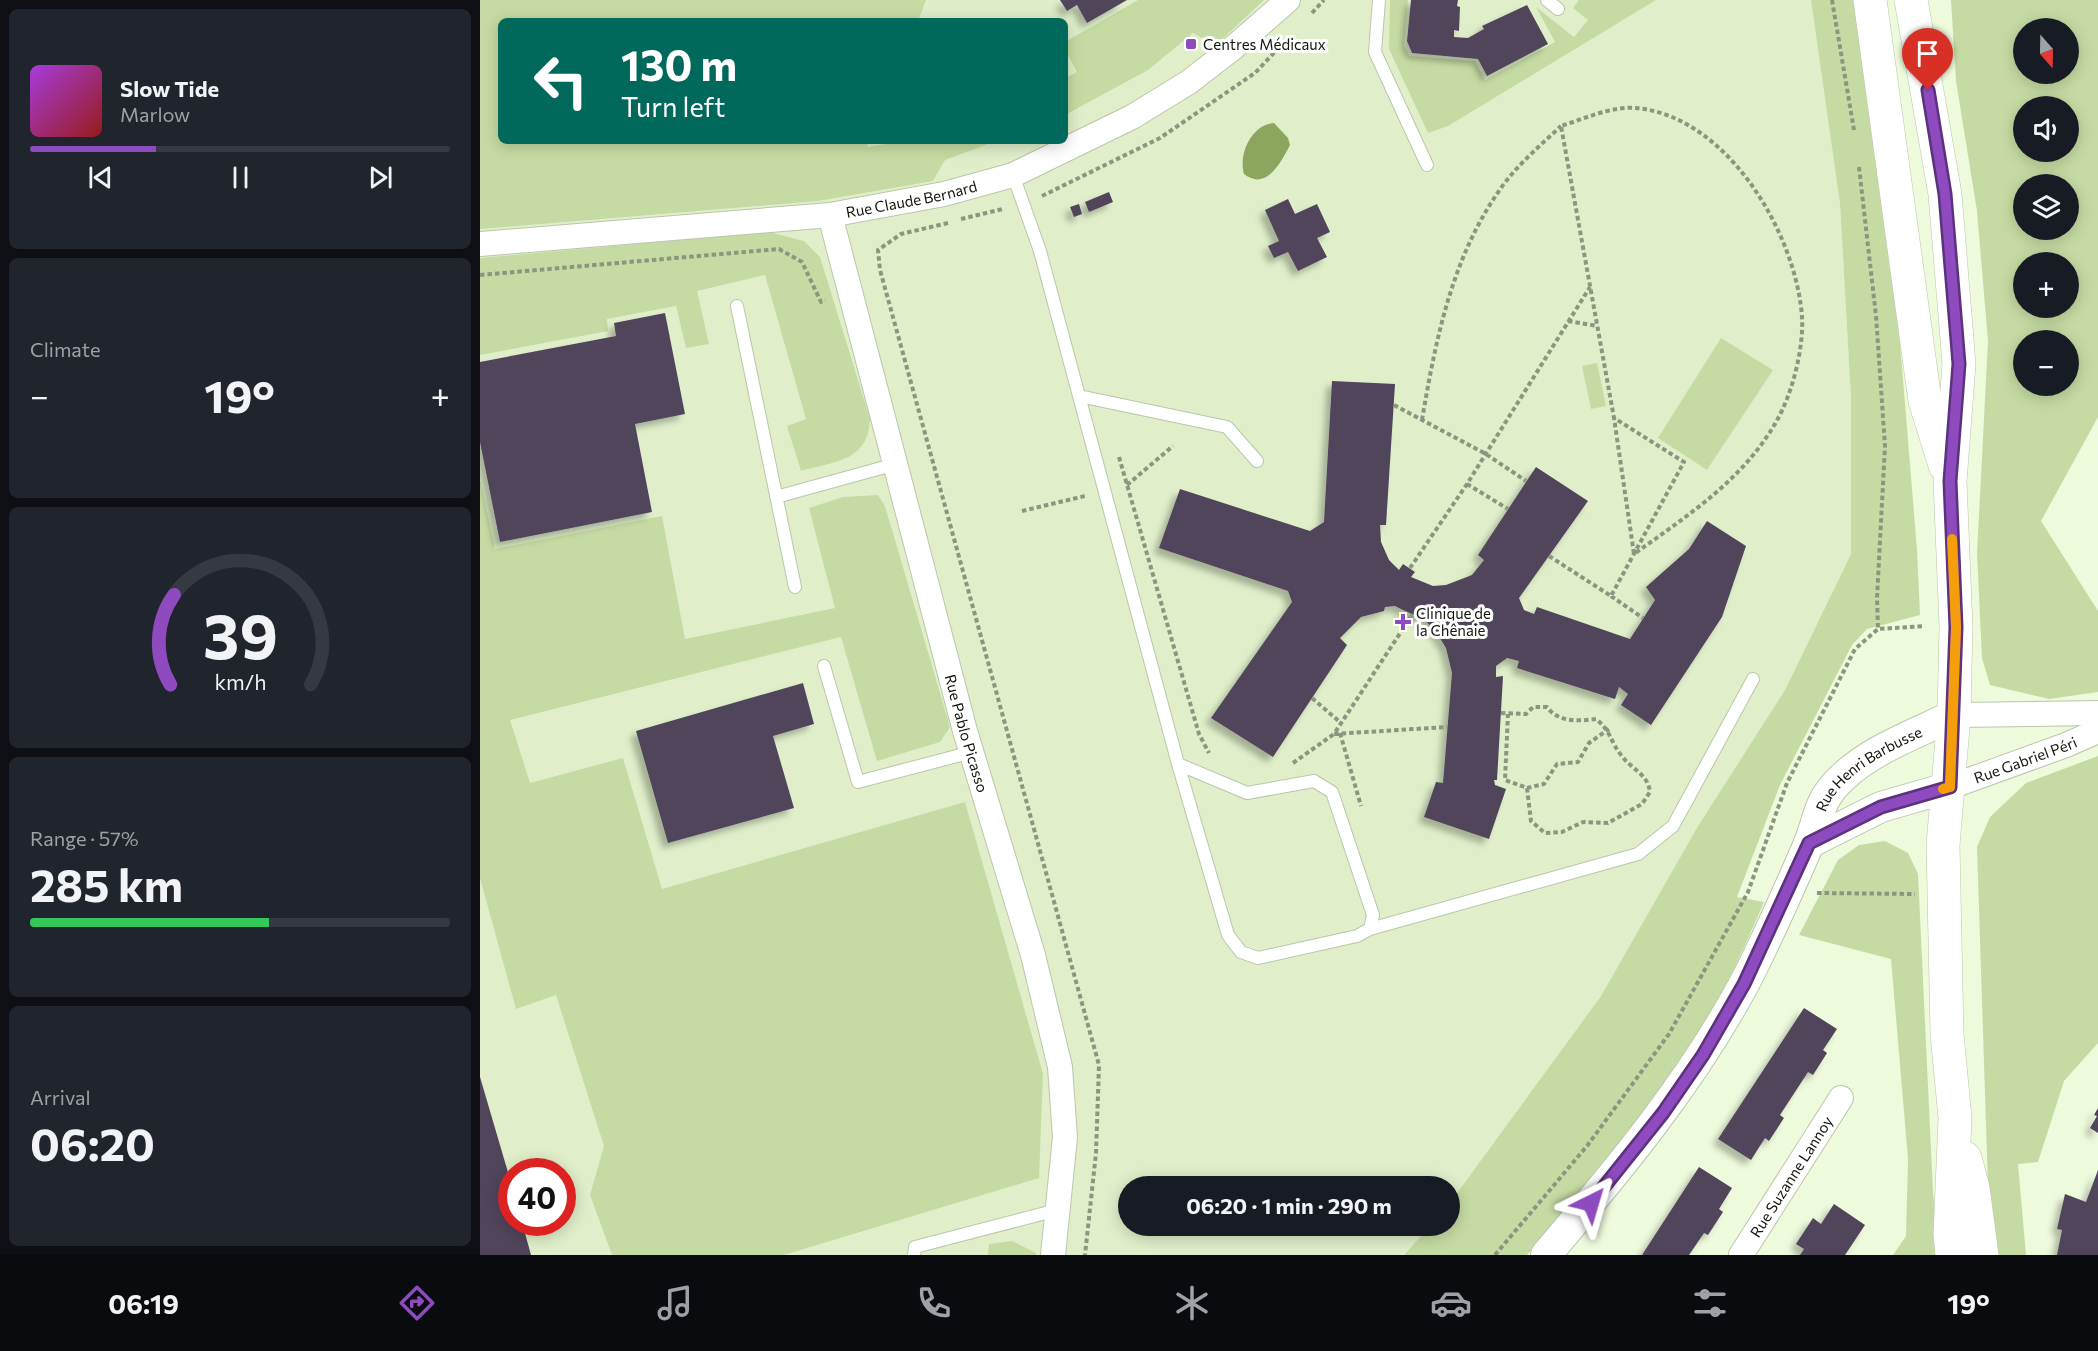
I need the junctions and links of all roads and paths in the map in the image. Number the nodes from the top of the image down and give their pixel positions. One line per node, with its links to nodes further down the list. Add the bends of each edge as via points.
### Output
1 (1288, 0): 15 (street, Rue Claude Bernard, via 1189,81 1132,117)
2 (1324, 0): 9 (path)
3 (1379, 0): 13 (lane, via 1375,52)
4 (1547, 0): 8 (lane)
5 (1832, 0): 12 (path)
6 (1870, 0): 34 (main road, via 1924,401)
7 (1911, 0): 34 (main road, via 1945,194 1958,353)
8 (1558, 9)
9 (1309, 16)
10 (1293, 33): 16 (path, via 1256,73 1160,138)
11 (1561, 126): 21 (path); 29 (path, via 1525,158 1500,189 1474,235 1449,290 1434,345); 39 (path, via 1603,112 1635,108 1669,116 1695,129 1728,157 1761,196 1793,269 1802,318 1796,373 1777,421 1748,462 1709,500)
12 (1854, 132)
13 (1427, 165)
14 (1859, 166): 47 (path, via 1876,316 1885,446)
15 (1013, 174): 16 (lane); 17 (street, Rue Claude Bernard, via 944,194)
16 (1025, 204): 20 (path, via 901,234 878,250); 26 (lane)
17 (830, 215): 18 (street, Rue Claude Bernard); 22 (street, Rue Pablo Picasso)
18 (480, 244)
19 (480, 275): 22 (path, via 779,249 802,262 821,302)
20 (883, 281): 22 (path); 78 (path, via 1099,1065 1096,1153)
21 (1590, 286): 24 (path); 25 (path)
22 (850, 291): 33 (street, Rue Pablo Picasso)
23 (737, 306): 37 (lane)
24 (1568, 321): 25 (path); 31 (path)
25 (1597, 326): 28 (path)
26 (1079, 396): 32 (lane, via 1227,427); 63 (lane)
27 (1394, 405): 29 (path)
28 (1614, 418): 39 (path); 39 (path, via 1684,462)
29 (1422, 420): 31 (path)
30 (1119, 454): 62 (path, via 1199,734)
31 (1486, 454): 35 (path); 36 (path)
32 (1257, 461)
33 (896, 464): 37 (lane); 61 (street, Rue Pablo Picasso)
34 (1950, 481): 46 (main road)
35 (1526, 482)
36 (1467, 484): 38 (path); 41 (path)
37 (776, 497): 42 (lane)
38 (1508, 509)
39 (1634, 554): 43 (path)
40 (1549, 556): 43 (path)
41 (1410, 568)
42 (795, 586)
43 (1611, 596): 45 (path)
44 (1412, 615): 55 (path)
45 (1644, 618)
46 (1956, 627): 47 (path); 54 (main road)
47 (1878, 629): 69 (path, via 1855,649 1787,783)
48 (824, 666): 61 (lane, via 858,782)
49 (1753, 679): 72 (lane, via 1673,826 1638,855)
50 (1311, 698): 55 (path)
51 (2098, 713): 54 (street, Rue Gabriel Péri)
52 (1501, 714): 53 (path)
53 (1508, 714): 57 (path, via 1526,714 1533,707 1547,707 1573,721 1596,719); 66 (path, via 1505,780)
54 (1953, 715): 65 (main road); 68 (street, Rue Henri Barbusse, via 1843,776 1819,805)
55 (1341, 723): 59 (path)
56 (1447, 728): 60 (path)
57 (1609, 729): 66 (path, via 1589,742 1578,762 1557,764 1544,784); 66 (path, via 1619,754 1649,784 1650,792 1642,804 1608,823 1583,822 1562,832 1545,833 1531,821)
58 (2098, 731): 65 (street, Rue Gabriel Péri)
59 (1334, 734): 60 (path); 64 (path)
60 (1340, 734): 67 (path)
61 (972, 752): 75 (street, Rue Pablo Picasso, via 1033,955 1060,1067 1065,1137)
62 (1216, 760)
63 (1178, 764): 72 (lane, via 1246,793 1314,781 1332,792 1373,915); 72 (lane, via 1228,935 1241,952 1258,958 1357,936)
64 (1291, 765)
65 (1950, 787): 68 (street, Rue Henri Barbusse, via 1881,807); 71 (main road, via 1943,845)
66 (1527, 788)
67 (1356, 791)
68 (1809, 843): 70 (street, Rue Henri Barbusse)
69 (1748, 892): 70 (path); 79 (path, via 1669,1034 1587,1146)
70 (1787, 893): 71 (path); 80 (street, Rue Henri Barbusse, via 1744,984 1703,1055 1621,1168)
71 (1945, 894): 74 (main road, via 1947,1034)
72 (1370, 929)
73 (1841, 1098): 81 (street, Rue Suzanne Lannoy)
74 (1955, 1118): 82 (main road); 83 (main road, via 1973,1188)
75 (1057, 1210): 76 (lane, via 915,1247); 77 (street, Rue Pablo Picasso)
76 (915, 1255)
77 (1053, 1255)
78 (1085, 1255)
79 (1495, 1255)
80 (1546, 1255)
81 (1741, 1255)
82 (1952, 1255)
83 (1982, 1255)

